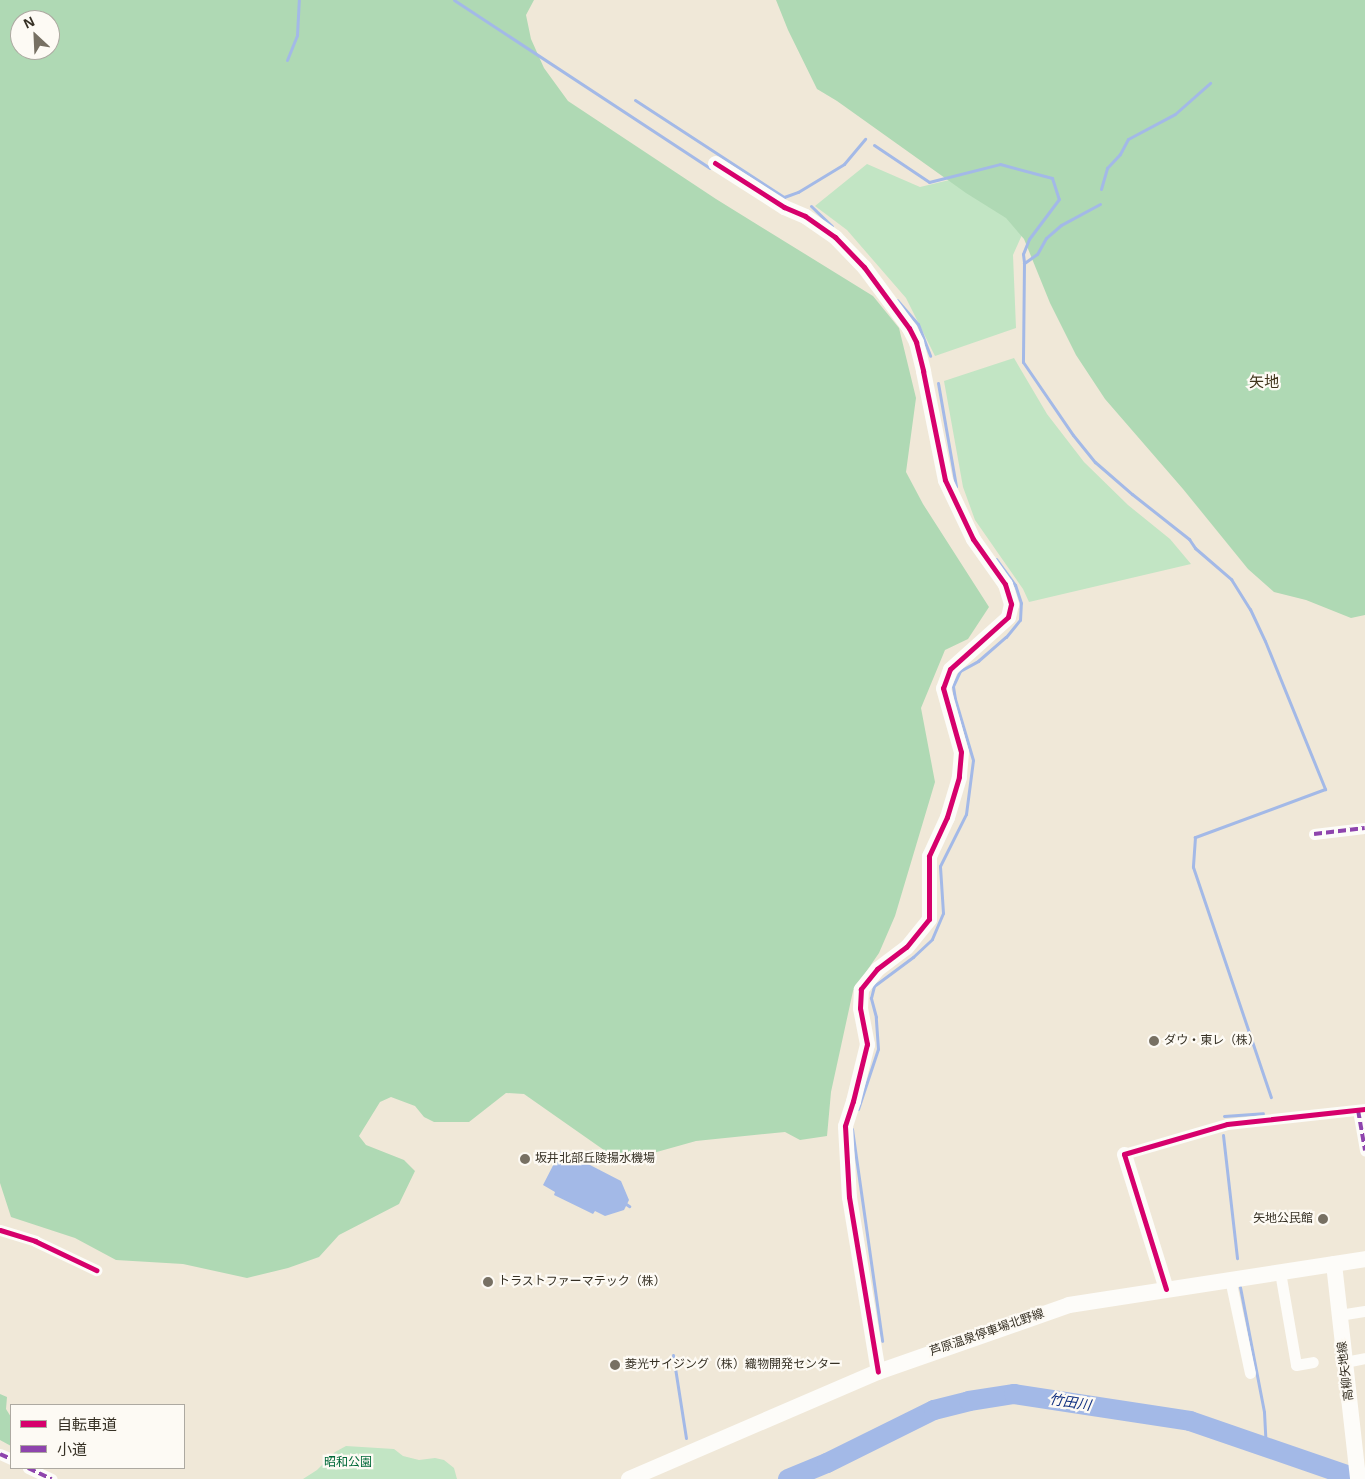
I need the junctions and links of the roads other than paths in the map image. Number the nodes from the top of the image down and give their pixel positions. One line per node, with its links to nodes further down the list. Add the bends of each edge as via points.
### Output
1 (715, 163): 19 (street, via 784,207 805,216 835,238 864,267 909,328 916,342 945,480 973,539 1005,584 1011,604 1008,617 950,669 944,688 961,752 959,777 947,817 929,856 930,919 906,947 877,969 862,989 860,1008 867,1044 844,1126 849,1197)
2 (1365, 828): 3 (street)
3 (1314, 834)
4 (1362, 1109): 5 (street); 6 (street, via 1227,1124)
5 (1365, 1150)
6 (1124, 1154): 13 (street)
7 (0, 1230): 10 (street, via 35,1241)
8 (1365, 1259): 9 (main road, 芦原温泉停車場北野線)
9 (1334, 1264): 11 (main road, 芦原温泉停車場北野線); 15 (main road, 高柳矢地線)
10 (96, 1270)
11 (1280, 1272): 12 (main road, 芦原温泉停車場北野線); 17 (street, via 1296,1365)
12 (1230, 1280): 13 (main road, 芦原温泉停車場北野線); 20 (street)
13 (1166, 1289): 19 (main road, 芦原温泉停車場北野線, via 1069,1305)
14 (1365, 1311): 15 (street)
15 (1339, 1316): 18 (main road, 高柳矢地線)
16 (1365, 1358): 18 (street)
17 (1314, 1362)
18 (1345, 1362): 24 (main road, 高柳矢地線)
19 (878, 1372): 23 (main road, 芦原温泉停車場北野線)
20 (1250, 1373)
21 (30, 1469): 22 (street)
22 (52, 1479)
23 (629, 1479)
24 (1358, 1479)

